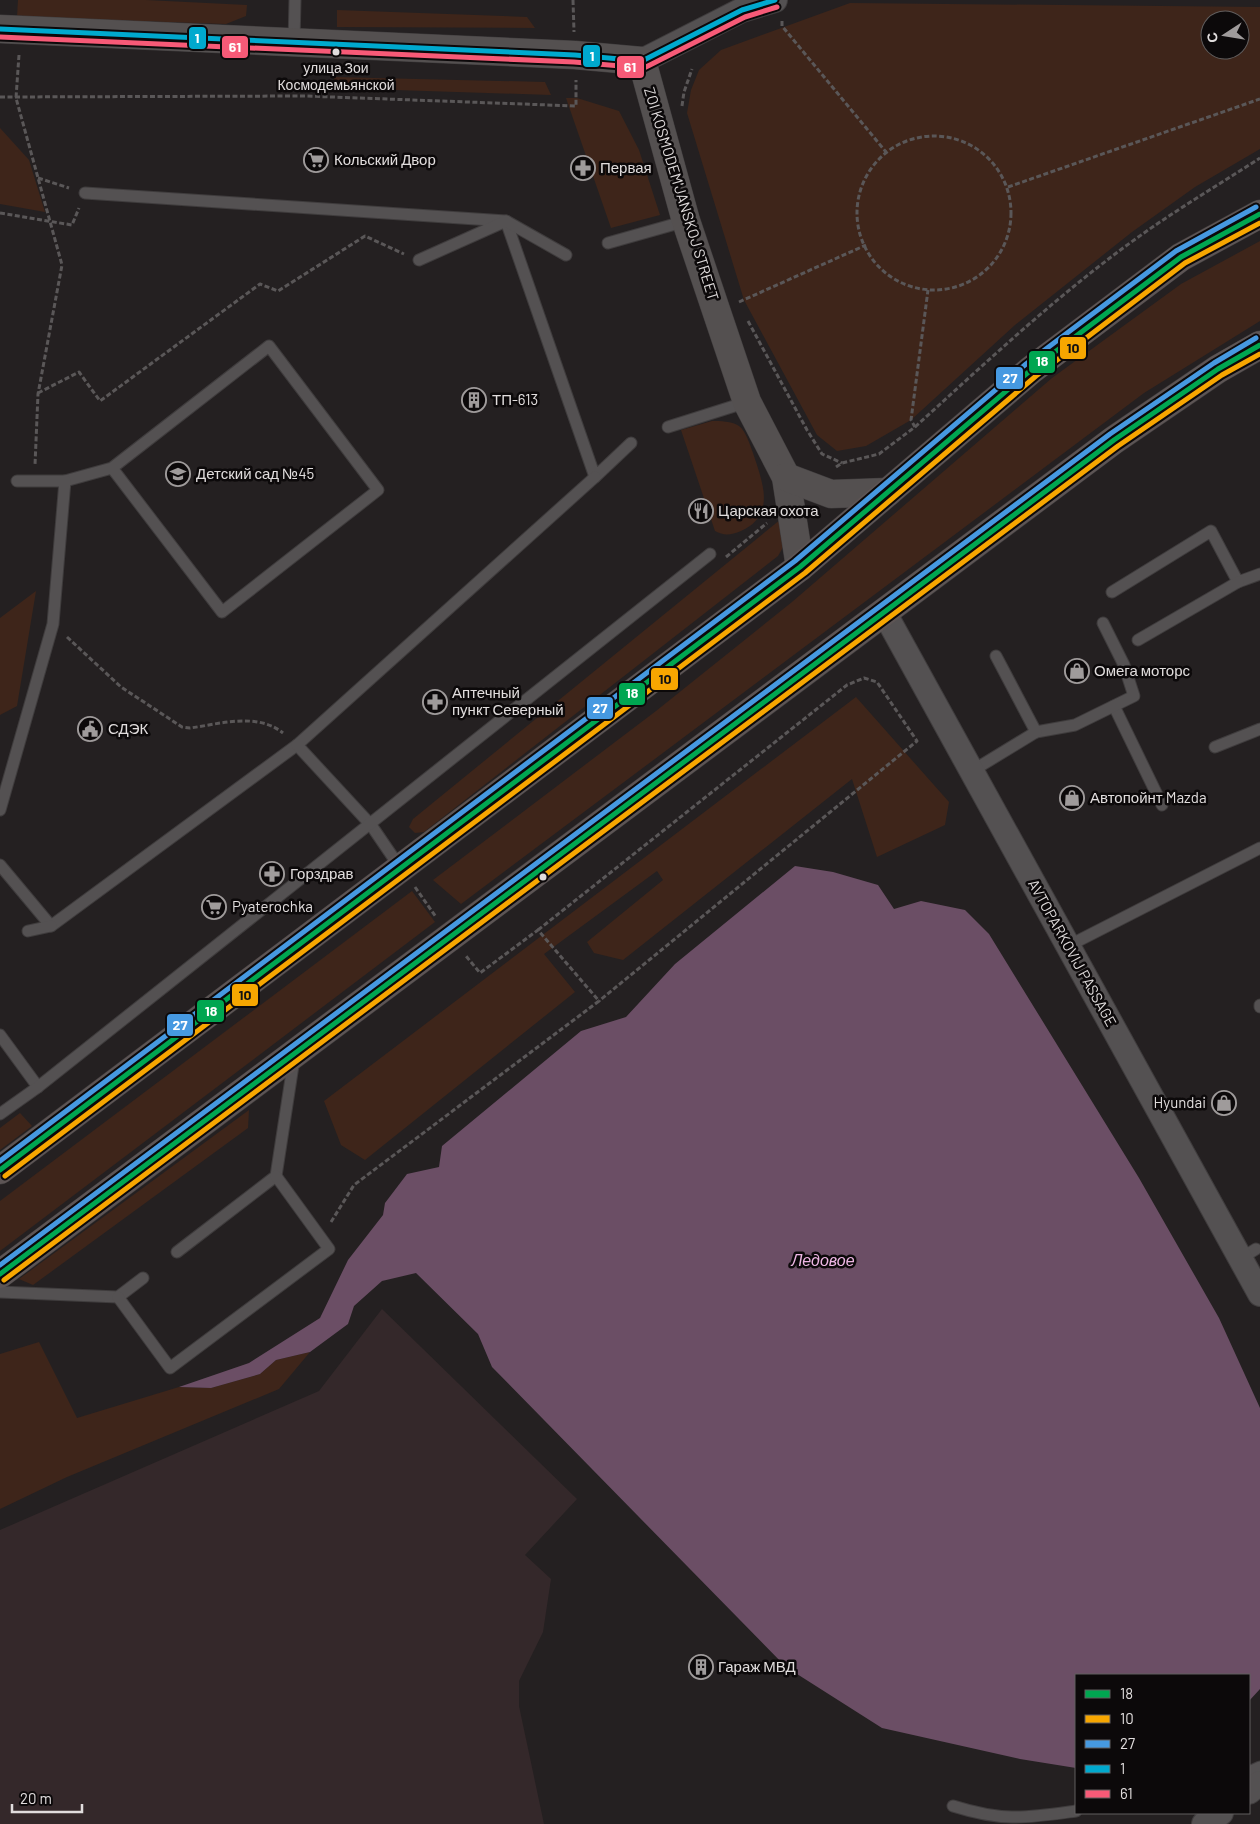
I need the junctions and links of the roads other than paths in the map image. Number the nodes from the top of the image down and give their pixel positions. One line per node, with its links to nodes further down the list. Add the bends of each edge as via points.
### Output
1 (295, 0): 5 (lane)
2 (742, 5): 3 (street); 6 (street)
3 (779, 9)
4 (10, 29): 5 (street)
5 (294, 43): 6 (street, via 575,55)
6 (642, 61): 10 (street, ZOI KOSMODEM'JANSKOJ STREET)
7 (85, 193): 9 (lane)
8 (1260, 214): 23 (main road, via 1181,257 1031,370)
9 (506, 221): 12 (lane); 13 (lane); 19 (lane)
10 (686, 221): 11 (lane); 15 (street, ZOI KOSMODEM'JANSKOJ STREET)
11 (608, 243)
12 (566, 255)
13 (419, 260)
14 (1260, 345): 29 (main road, via 1218,368 1114,440)
15 (747, 402): 16 (lane); 20 (street, ZOI KOSMODEM'JANSKOJ STREET)
16 (668, 427)
17 (631, 443): 19 (lane)
18 (112, 468): 18 (lane, via 222,612 378,490 269,346); 22 (lane)
19 (595, 477): 36 (lane)
20 (786, 477): 23 (street, via 831,494); 25 (street, ZOI KOSMODEM'JANSKOJ STREET)
21 (18, 481): 22 (lane)
22 (65, 481): 40 (lane, via 53,624)
23 (888, 492): 25 (main road)
24 (710, 554): 41 (lane)
25 (800, 567): 44 (main road)
26 (1260, 574): 27 (lane)
27 (1238, 582): 28 (lane, via 1211,531); 31 (lane)
28 (1112, 592)
29 (884, 612): 38 (street, AVTOPARKOVIJ PASSAGE); 49 (main road)
30 (1103, 623): 33 (lane, via 1124,665 1134,696)
31 (1138, 640)
32 (996, 656): 35 (lane)
33 (1114, 706): 35 (lane, via 1075,725); 39 (lane)
34 (1260, 729): 37 (lane)
35 (1036, 732): 38 (lane)
36 (297, 745): 41 (lane); 45 (lane)
37 (1215, 747)
38 (972, 771): 47 (street, AVTOPARKOVIJ PASSAGE)
39 (1162, 805)
40 (0, 810)
41 (370, 825): 44 (lane); 50 (lane)
42 (1260, 848): 47 (lane)
43 (0, 864): 45 (lane)
44 (401, 869): 52 (main road)
45 (51, 926): 46 (lane)
46 (28, 931)
47 (1068, 946): 54 (street, AVTOPARKOVIJ PASSAGE)
48 (0, 1035): 50 (lane)
49 (294, 1055): 53 (lane); 56 (main road)
50 (38, 1086): 51 (lane)
51 (0, 1114)
52 (0, 1170)
53 (276, 1176): 55 (lane); 60 (lane, via 329,1249 170,1368)
54 (1254, 1251): 59 (street, AVTOPARKOVIJ PASSAGE)
55 (177, 1252)
56 (0, 1274)
57 (143, 1278): 60 (lane)
58 (0, 1292): 60 (lane)
59 (1260, 1294)
60 (118, 1297)
61 (1260, 1783): 62 (street)
62 (1250, 1791)
63 (953, 1806): 64 (lane, via 989,1817 1009,1819)
64 (1075, 1811)
65 (1219, 1814): 66 (street)
66 (1204, 1824)

